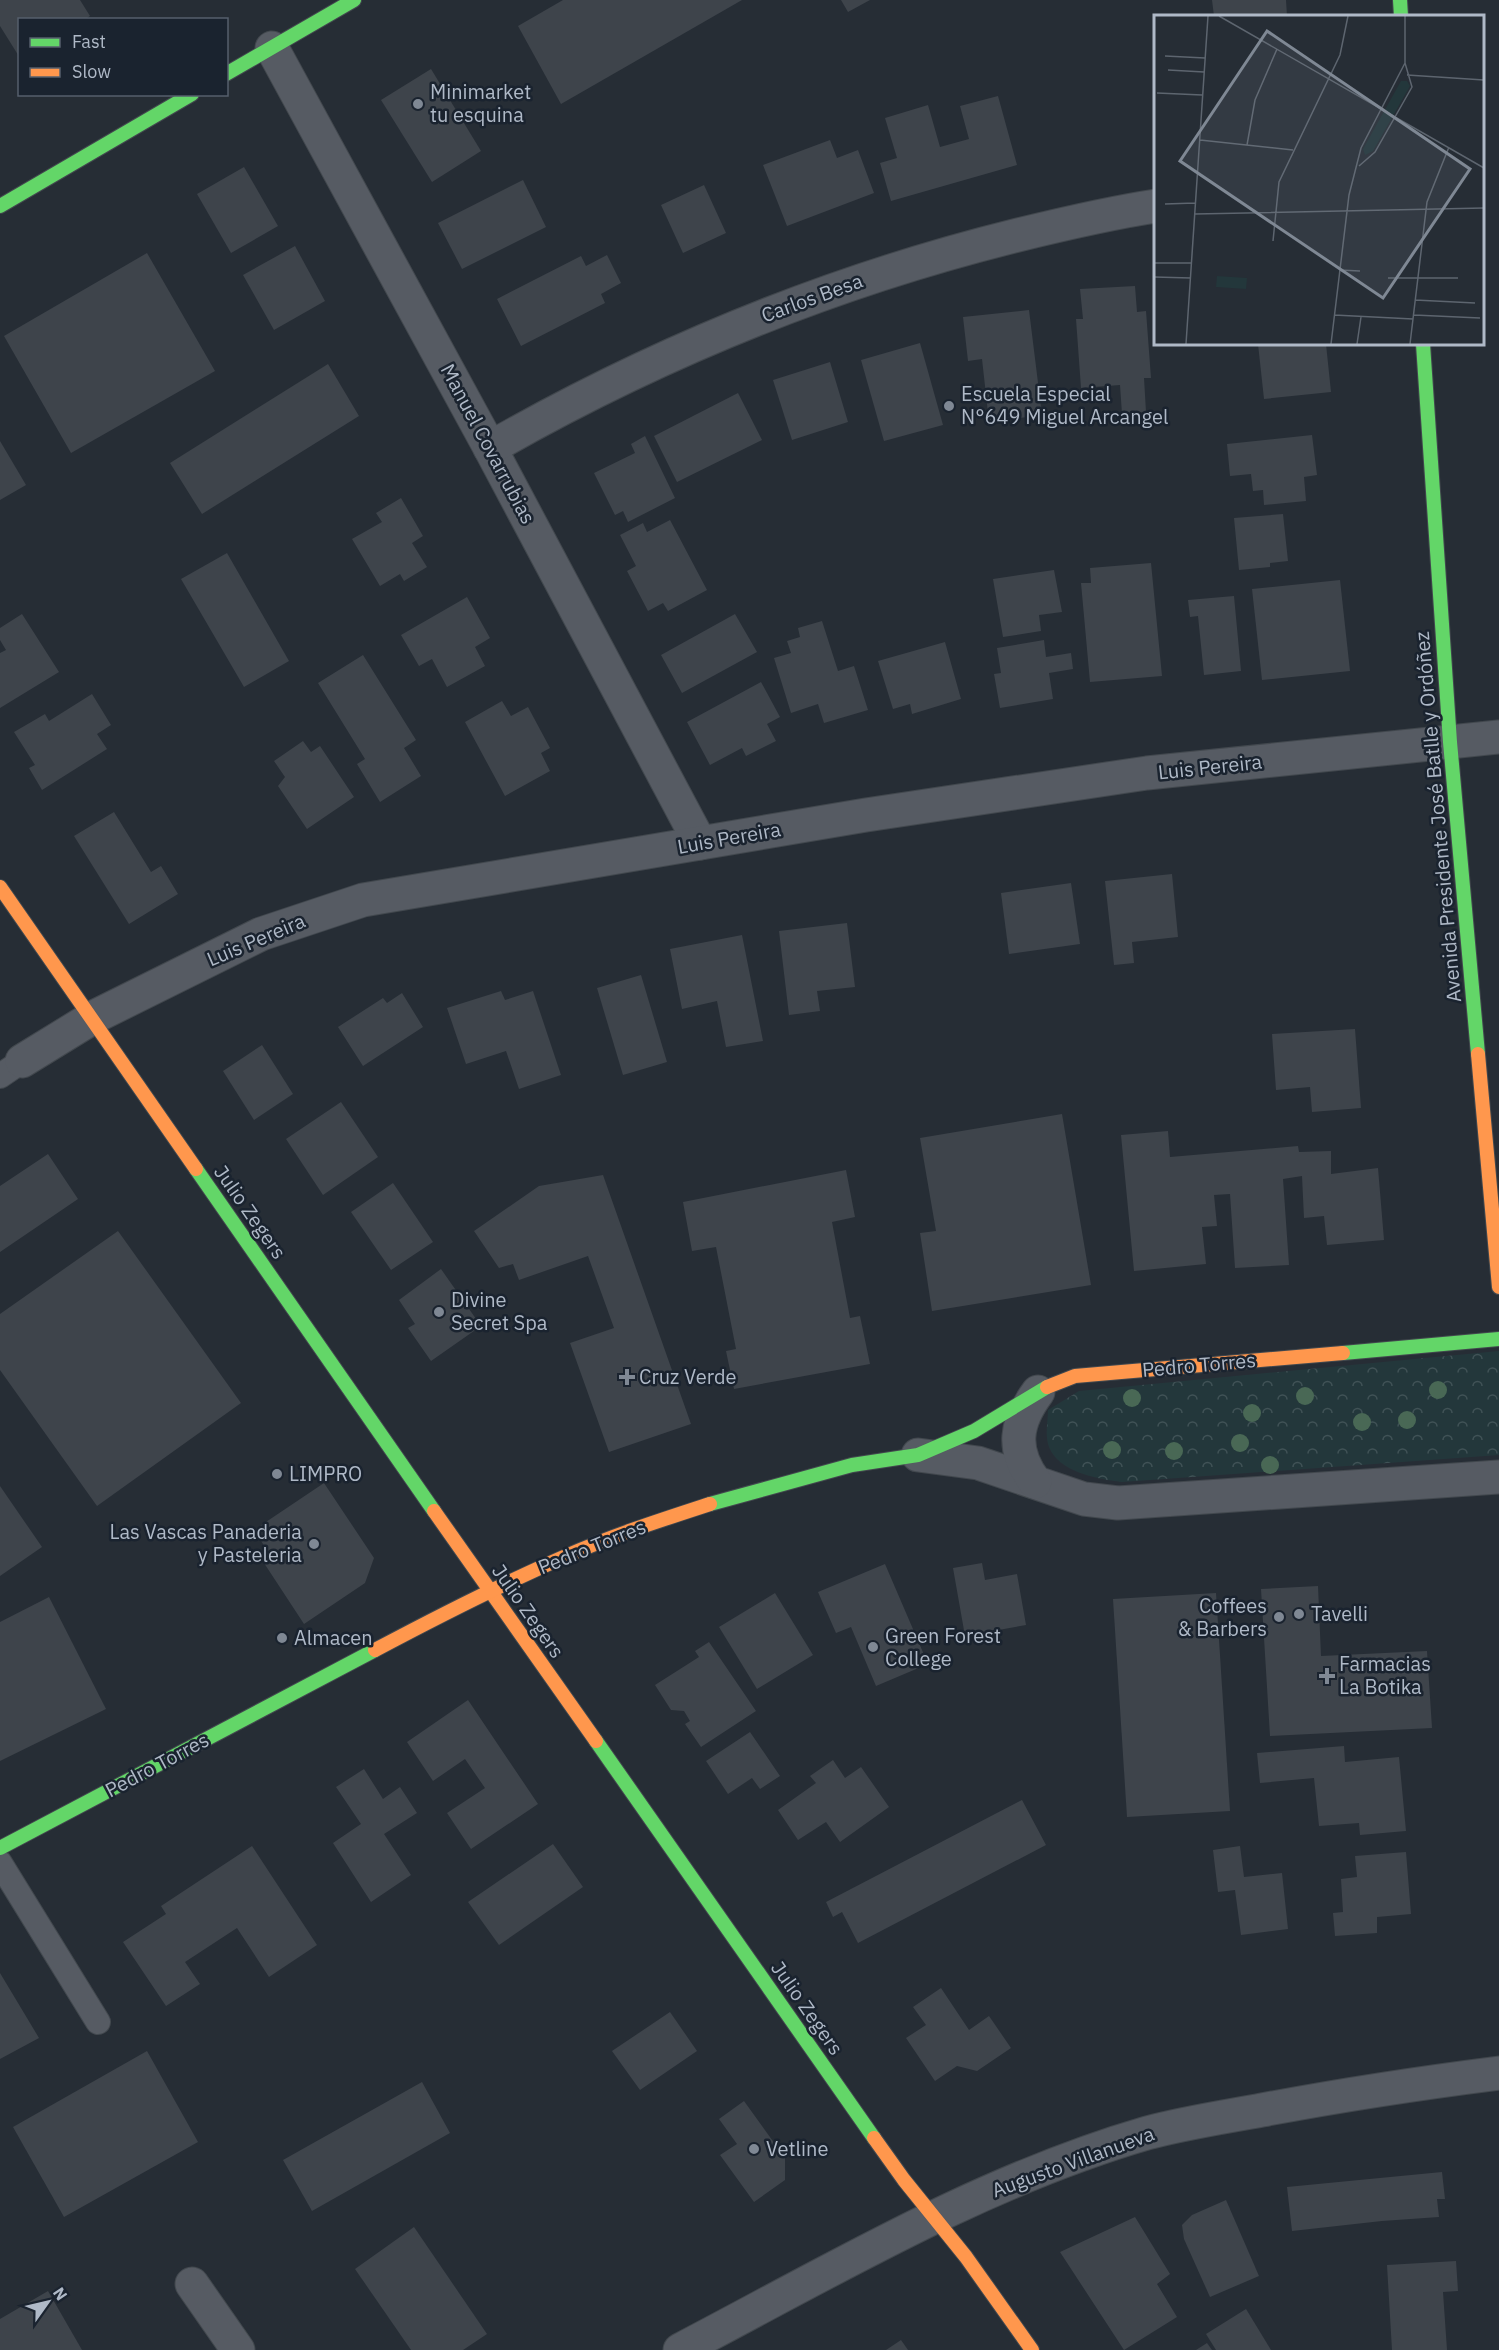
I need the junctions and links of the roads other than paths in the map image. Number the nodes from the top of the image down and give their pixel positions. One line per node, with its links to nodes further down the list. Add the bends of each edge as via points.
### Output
1 (354, 0): 4 (street)
2 (1400, 0): 3 (street)
3 (1401, 15)
4 (272, 48): 5 (street); 10 (street, Manuel Covarrubias)
5 (228, 73)
6 (189, 96): 7 (street)
7 (0, 206)
8 (1154, 206): 10 (street, Carlos Besa, via 977,245 808,298 646,366)
9 (1423, 345): 12 (street, Avenida Presidente José Batlle y Ordóñez)
10 (490, 448): 13 (street, Manuel Covarrubias)
11 (1499, 737): 12 (street, Luis Pereira)
12 (1450, 742): 13 (street, Luis Pereira, via 1147,774); 17 (street, Avenida Presidente José Batlle y Ordóñez)
13 (700, 843): 15 (street, Luis Pereira, via 363,900 261,934)
14 (0, 887): 15 (street, Julio Zegers)
15 (92, 1017): 16 (street, Luis Pereira); 23 (street, Julio Zegers)
16 (11, 1069)
17 (1499, 1287)
18 (1499, 1339): 19 (street, Pedro Torres, via 1075,1376)
19 (1038, 1392): 20 (street, Pedro Torres, via 974,1431); 22 (street, via 1020,1422 1018,1440 1026,1470)
20 (918, 1455): 22 (street, Pedro Torres, via 978,1463); 23 (street, Pedro Torres, via 852,1466 737,1495 643,1526)
21 (1499, 1477): 22 (street, Pedro Torres, via 1118,1503 1084,1499)
22 (1035, 1482)
23 (489, 1590): 24 (street, Pedro Torres); 28 (street, Julio Zegers, via 904,2180)
24 (0, 1848)
25 (0, 1863): 26 (lane)
26 (98, 2022)
27 (1499, 2073): 28 (street, Augusto Villanueva, via 1346,2094 1147,2133 1004,2185)
28 (935, 2218): 31 (street, Augusto Villanueva); 32 (street, Julio Zegers)
29 (192, 2284): 30 (street)
30 (238, 2350)
31 (680, 2350)
32 (1032, 2350)

